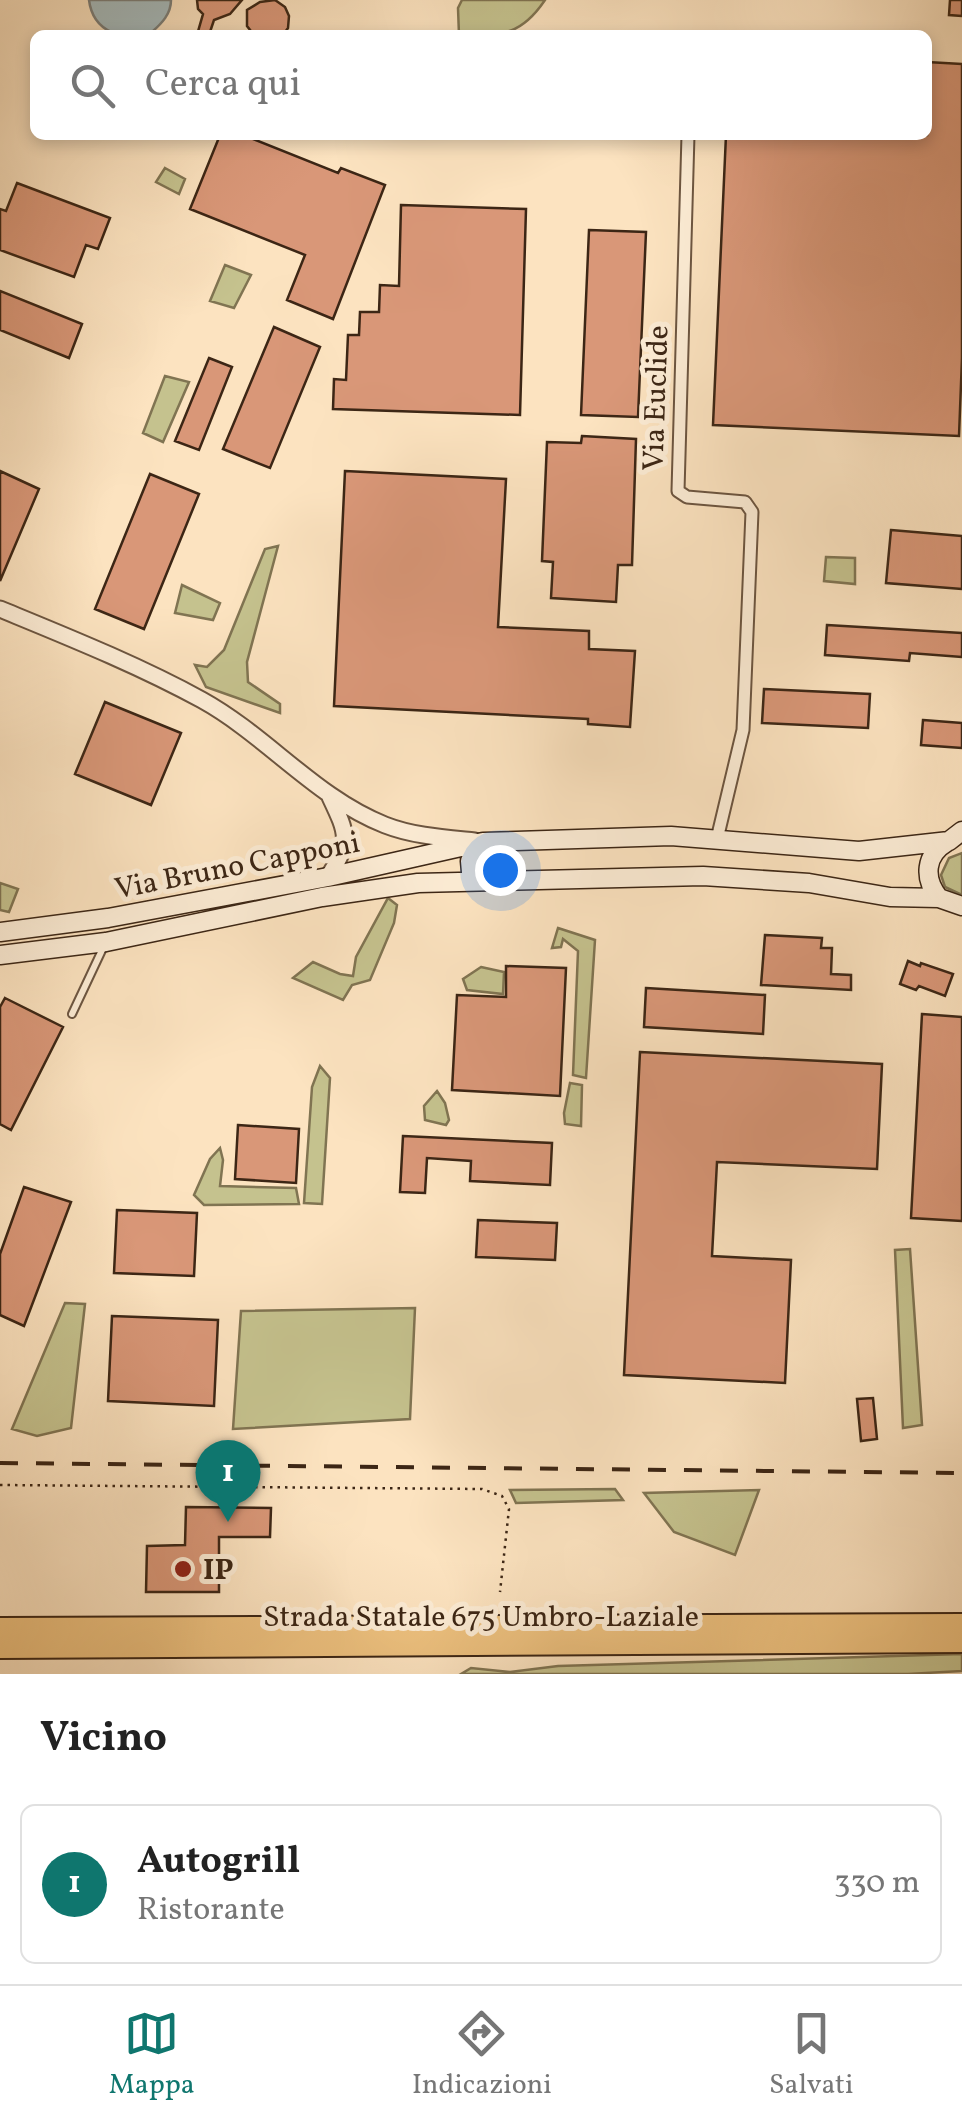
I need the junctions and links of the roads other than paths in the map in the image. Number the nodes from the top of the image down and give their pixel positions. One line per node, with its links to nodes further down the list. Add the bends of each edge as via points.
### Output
1 (688, 140): 5 (street, Via Euclide, via 678,491 745,502 752,512 744,730)
2 (0, 608): 3 (street, via 202,700)
3 (328, 794): 6 (street, via 388,827); 7 (street, via 347,842)
4 (958, 837): 5 (main road, Via Bruno Capponi, via 859,851); 9 (main road, via 928,866)
5 (716, 838): 6 (main road, Via Bruno Capponi)
6 (483, 842): 7 (main road, Via Bruno Capponi); 8 (main road, via 470,862)
7 (328, 876): 11 (main road, Via Bruno Capponi)
8 (479, 880): 9 (main road, Via Bruno Capponi, via 703,876); 12 (main road, Via Bruno Capponi, via 322,897)
9 (938, 898): 10 (main road, Via Bruno Capponi)
10 (962, 906)
11 (0, 932)
12 (106, 942): 13 (main road, Via Bruno Capponi); 14 (lane)
13 (0, 955)
14 (72, 1014)
15 (962, 1624): 16 (highway, Strada Statale 675 Umbro-Laziale)
16 (0, 1628)
17 (962, 1642): 18 (highway, Strada Statale 675 Umbro-Laziale)
18 (0, 1648)

